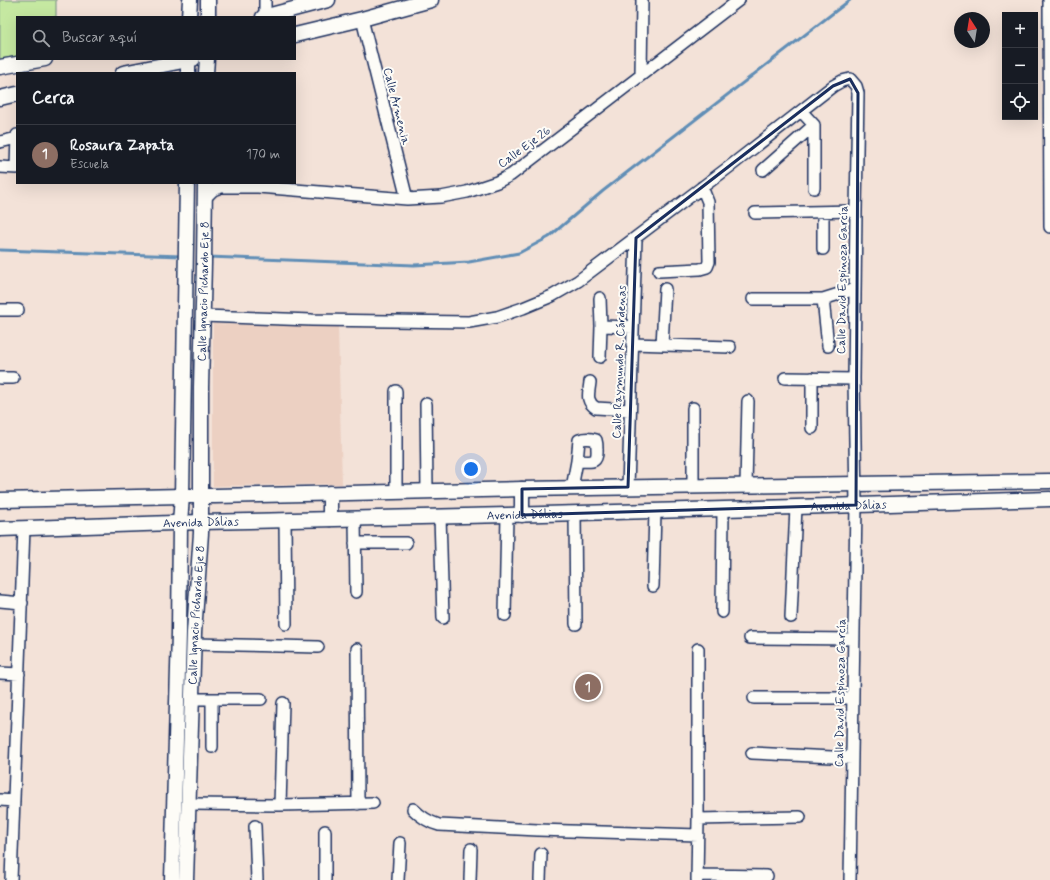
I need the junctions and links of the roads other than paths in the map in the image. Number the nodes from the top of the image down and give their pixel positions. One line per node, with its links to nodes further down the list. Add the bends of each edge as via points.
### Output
1 (190, 0): 9 (main road)
2 (208, 0): 10 (main road)
3 (265, 0): 11 (street)
4 (328, 0): 12 (main road)
5 (431, 0): 13 (main road)
6 (642, 0): 21 (street)
7 (739, 0): 21 (street, Calle Eje 26)
8 (1049, 0): 41 (street)
9 (189, 16)
10 (208, 16)
11 (264, 16)
12 (268, 16)
13 (362, 19): 14 (main road); 37 (street, Calle Armenia)
14 (296, 35)
15 (38, 60): 18 (main road)
16 (207, 60): 20 (main road)
17 (189, 63): 19 (main road)
18 (0, 67)
19 (130, 72)
20 (206, 72)
21 (641, 75): 37 (street, Calle Eje 26, via 511,175 467,192)
22 (16, 94): 23 (main road)
23 (0, 98)
24 (801, 111): 25 (street); 34 (street); 38 (street, Calle David Espinoza García, via 842,81 850,79 856,86)
25 (814, 126): 30 (street); 35 (street)
26 (16, 137): 27 (street)
27 (0, 142)
28 (0, 167): 29 (street)
29 (16, 168)
30 (763, 170)
31 (187, 184): 66 (main road, Calle Ignacio Pichardo Eje 8)
32 (205, 184): 36 (main road, Calle Ignacio Pichardo Eje 8)
33 (256, 185): 36 (street, Calle Eje 26, via 221,187); 37 (street, Calle Eje 26)
34 (702, 187): 42 (street); 44 (street, via 708,202 707,267)
35 (814, 188)
36 (204, 198): 52 (main road, Calle Ignacio Pichardo Eje 8)
37 (407, 199)
38 (856, 211): 39 (street); 46 (street, Calle David Espinoza García)
39 (823, 212): 40 (street); 43 (street)
40 (755, 213)
41 (1050, 227)
42 (636, 238): 52 (street, via 578,281 552,296 497,317 469,322); 54 (street, Calle Raymundo R. Cárdenas)
43 (823, 249)
44 (659, 271)
45 (665, 289): 56 (street)
46 (855, 289): 49 (street); 64 (street, Calle David Espinoza García)
47 (600, 298): 53 (street)
48 (753, 299): 49 (street)
49 (823, 299): 57 (street)
50 (0, 310): 51 (street)
51 (18, 310)
52 (203, 316): 67 (main road, Calle Ignacio Pichardo Eje 8)
53 (601, 326): 54 (street); 59 (street)
54 (633, 326): 55 (street, Calle Raymundo R. Cárdenas)
55 (632, 344): 56 (street); 72 (street, Calle Raymundo R. Cárdenas)
56 (662, 345): 58 (street)
57 (828, 346)
58 (730, 347)
59 (600, 357)
60 (0, 378): 61 (street)
61 (13, 378)
62 (785, 378): 63 (street)
63 (812, 378): 64 (street); 73 (street)
64 (854, 379): 76 (street, Calle David Espinoza García)
65 (590, 382): 72 (street, via 591,405 596,408)
66 (184, 387): 67 (main road); 85 (main road, Calle Ignacio Pichardo Eje 8)
67 (201, 387): 86 (main road, Calle Ignacio Pichardo Eje 8)
68 (396, 391): 83 (street)
69 (748, 402): 77 (street)
70 (426, 404): 82 (street)
71 (693, 408): 78 (street)
72 (630, 410): 79 (street, Calle Raymundo R. Cárdenas)
73 (812, 428)
74 (577, 461): 80 (street)
75 (1050, 480): 76 (main road, Avenida Dálias)
76 (856, 483): 77 (main road, Avenida Dálias); 89 (street, Calle David Espinoza García)
77 (741, 485): 78 (main road, Avenida Dálias); 91 (main road)
78 (693, 486): 79 (main road, Avenida Dálias)
79 (628, 487): 80 (main road, Avenida Dálias)
80 (572, 488): 81 (main road, Avenida Dálias)
81 (522, 489): 82 (main road, Avenida Dálias); 94 (main road)
82 (427, 491): 83 (main road, Avenida Dálias)
83 (396, 492): 84 (main road, Avenida Dálias)
84 (330, 493): 86 (main road, Avenida Dálias); 98 (main road)
85 (182, 496): 86 (main road, Avenida Dálias); 88 (main road, Avenida Dálias); 101 (main road, Calle Ignacio Pichardo Eje 8)
86 (201, 496): 100 (main road, Calle Ignacio Pichardo Eje 8)
87 (1050, 499): 89 (main road, Avenida Dálias)
88 (0, 500)
89 (856, 506): 90 (main road, Avenida Dálias); 117 (street, Calle David Espinoza García)
90 (796, 507): 91 (main road, Avenida Dálias); 112 (street)
91 (729, 509): 92 (main road, Avenida Dálias); 110 (street)
92 (654, 511): 93 (main road, Avenida Dálias); 106 (street)
93 (575, 513): 94 (main road, Avenida Dálias); 115 (street)
94 (522, 514): 95 (main road, Avenida Dálias)
95 (507, 515): 96 (main road, Avenida Dálias); 111 (street)
96 (440, 516): 97 (main road, Avenida Dálias); 113 (street)
97 (355, 518): 98 (main road, Avenida Dálias); 104 (street)
98 (330, 519): 99 (main road, Avenida Dálias)
99 (285, 520): 100 (main road, Avenida Dálias); 114 (street)
100 (201, 522): 101 (main road, Avenida Dálias); 118 (main road, Calle Ignacio Pichardo Eje 8)
101 (180, 523): 102 (main road, Avenida Dálias); 154 (main road, Calle Ignacio Pichardo Eje 8)
102 (24, 528): 103 (main road, Avenida Dálias); 109 (street)
103 (0, 529)
104 (355, 543): 105 (street); 107 (street)
105 (406, 543)
106 (653, 586)
107 (356, 592)
108 (0, 601): 109 (street)
109 (22, 603): 123 (street)
110 (722, 612)
111 (505, 615)
112 (791, 617)
113 (443, 618)
114 (286, 624)
115 (576, 624)
116 (750, 638): 117 (street)
117 (854, 640): 125 (street, Calle David Espinoza García)
118 (194, 644): 119 (street); 126 (main road, Calle Ignacio Pichardo Eje 8)
119 (318, 648)
120 (698, 648): 141 (street)
121 (357, 649): 137 (street)
122 (0, 673): 123 (street)
123 (19, 674): 134 (street)
124 (754, 698): 125 (street)
125 (853, 698): 132 (street, Calle David Espinoza García)
126 (192, 699): 127 (street); 136 (main road, Calle Ignacio Pichardo Eje 8)
127 (212, 699): 128 (street); 130 (street)
128 (261, 699)
129 (283, 703): 138 (street)
130 (212, 747)
131 (752, 753): 132 (street)
132 (852, 758): 161 (street, Calle David Espinoza García)
133 (0, 800): 134 (street)
134 (14, 801): 149 (street)
135 (373, 803): 137 (street)
136 (189, 804): 138 (street); 155 (main road, Calle Ignacio Pichardo Eje 8)
137 (358, 804): 138 (street)
138 (280, 805)
139 (413, 809): 144 (street, via 431,823 439,825)
140 (800, 817): 141 (street)
141 (698, 819): 144 (street)
142 (255, 826): 156 (street)
143 (325, 831): 157 (street)
144 (698, 835): 151 (street)
145 (400, 843): 158 (street)
146 (471, 849): 159 (street)
147 (541, 854): 160 (street)
148 (0, 864): 149 (street)
149 (11, 864): 153 (street)
150 (767, 876): 152 (street)
151 (697, 878): 152 (street)
152 (715, 878)
153 (11, 880)
154 (172, 880)
155 (186, 880)
156 (257, 880)
157 (325, 880)
158 (398, 880)
159 (470, 880)
160 (540, 880)
161 (850, 880)

